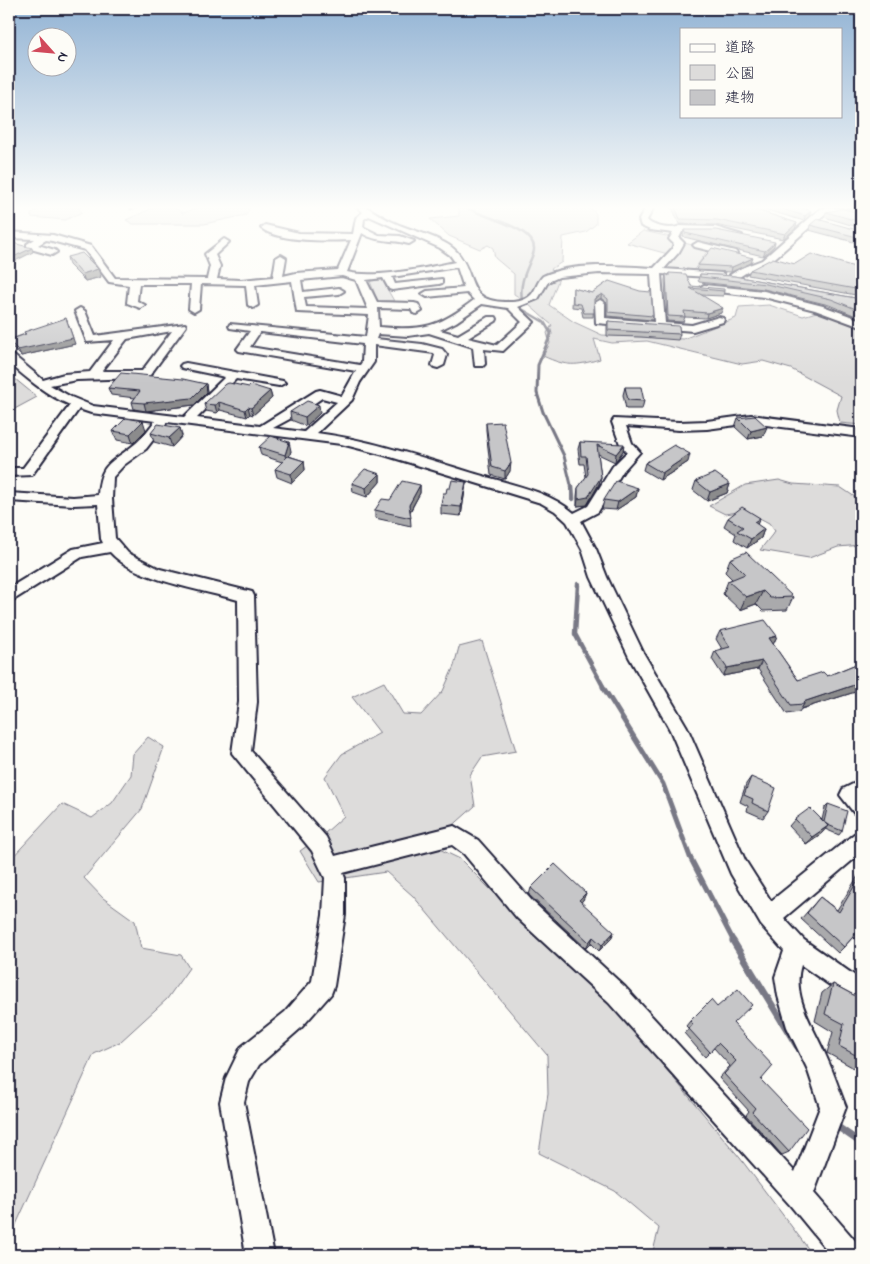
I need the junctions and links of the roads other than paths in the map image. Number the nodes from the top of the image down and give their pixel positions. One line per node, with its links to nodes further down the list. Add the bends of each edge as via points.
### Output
1 (101, 266): 21 (street, via 112,280)
2 (215, 266): 22 (street)
3 (280, 266): 17 (street)
4 (345, 266): 12 (street)
5 (449, 266): 14 (street)
6 (461, 266): 25 (street)
7 (661, 266): 11 (street)
8 (740, 266): 10 (street)
9 (753, 266): 10 (street)
10 (748, 268): 16 (street)
11 (656, 272): 13 (street); 32 (street, via 606,268 560,274 543,280 533,298); 42 (street)
12 (342, 273): 15 (street); 18 (street)
13 (690, 274): 16 (street); 40 (street, via 692,287 764,294 819,308)
14 (386, 275): 18 (street); 20 (street, via 392,287)
15 (296, 276): 17 (street); 28 (street)
16 (734, 277): 24 (street)
17 (278, 278): 23 (street)
18 (360, 278): 34 (street)
19 (196, 281): 21 (street, via 158,277); 22 (street); 35 (street)
20 (439, 281)
21 (134, 282): 33 (street, via 132,303)
22 (210, 282): 23 (street)
23 (250, 282): 31 (street)
24 (762, 283)
25 (470, 290): 27 (street); 29 (street)
26 (339, 291): 28 (street)
27 (427, 294)
28 (299, 295): 34 (street, via 301,310)
29 (481, 300): 32 (street); 44 (street, via 450,321)
30 (600, 303): 42 (street, via 600,321)
31 (253, 305)
32 (511, 305): 48 (street, via 529,322 499,349)
33 (140, 306)
34 (373, 308): 37 (street, via 403,305 414,306); 45 (street)
35 (194, 309)
36 (80, 311): 46 (street, via 91,340)
37 (417, 311)
38 (492, 320): 47 (street)
39 (719, 320): 42 (street, via 693,328)
40 (861, 324)
41 (234, 326): 43 (street)
42 (660, 326)
43 (257, 329): 45 (street); 53 (street, via 243,350)
44 (428, 330): 45 (street); 47 (street)
45 (371, 335): 51 (street, via 438,351 441,355); 53 (street, via 366,348 368,362)
46 (123, 336): 54 (street); 54 (street, via 180,326 146,373)
47 (461, 338): 48 (street)
48 (478, 346): 50 (street)
49 (9, 357): 56 (street)
50 (479, 364)
51 (438, 365)
52 (186, 366): 55 (street)
53 (364, 369): 58 (street)
54 (94, 374): 56 (street, via 52,379)
55 (232, 375): 57 (street); 61 (street)
56 (41, 384): 59 (street)
57 (279, 384)
58 (346, 400): 62 (street, via 320,394 270,422); 64 (street)
59 (76, 405): 60 (street); 65 (street, via 27,472)
60 (163, 420): 61 (street); 67 (street, via 141,446 110,470 106,477)
61 (186, 422): 62 (street)
62 (263, 430): 64 (street)
63 (861, 433): 68 (street, via 751,419 679,426 618,422 626,444 634,452 618,469 593,509)
64 (308, 436): 68 (street, via 362,444 546,500)
65 (9, 472)
66 (9, 497): 67 (street, via 74,501)
67 (105, 499): 69 (street, via 108,539)
68 (573, 519): 75 (street, via 637,657 678,727 738,867)
69 (114, 546): 70 (street, via 78,552); 74 (street, via 123,557 156,573 246,596 248,702 241,753 319,844)
70 (9, 596)
71 (861, 788): 72 (street, via 850,795)
72 (861, 807)
73 (861, 841): 75 (street)
74 (330, 867): 78 (street, via 454,835 471,847 525,910 617,995); 79 (street, via 335,878 334,915 323,986 293,1020 250,1056 238,1078 232,1102)
75 (769, 918): 76 (street)
76 (796, 948): 77 (street); 78 (street, via 786,978 788,996 833,1107)
77 (861, 993)
78 (799, 1196): 80 (street)
79 (260, 1255)
80 (849, 1255)

